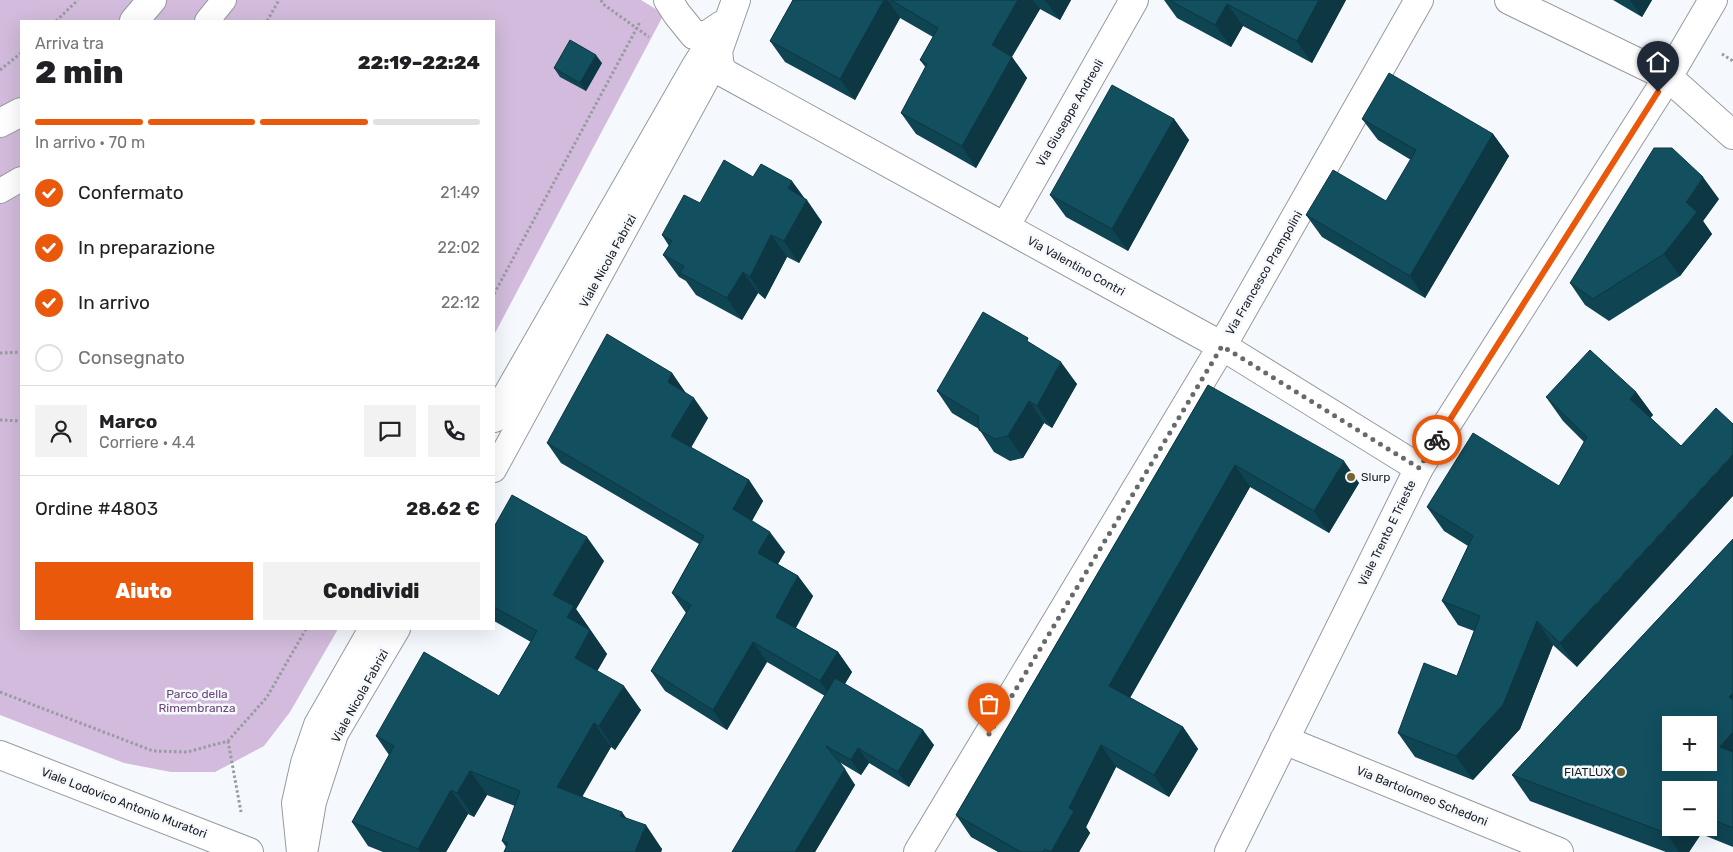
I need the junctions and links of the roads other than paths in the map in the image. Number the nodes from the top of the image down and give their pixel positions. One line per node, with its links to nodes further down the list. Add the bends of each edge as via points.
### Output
1 (152, 0): 9 (street)
2 (224, 0): 10 (lane)
3 (668, 0): 11 (street)
4 (736, 0): 11 (street, via 722,25); 18 (street, Via Valentino Contri, via 718,51 720,68 726,74)
5 (1134, 0): 18 (street, Via Giuseppe Andreoli)
6 (1419, 0): 19 (street, Via Francesco Prampolini)
7 (1509, 0): 12 (street)
8 (1713, 0): 12 (street, Viale Trento E Trieste)
9 (135, 20)
10 (208, 20)
11 (700, 42): 20 (street, Viale Nicola Fabrizi); 21 (lane, Viale Nicola Fabrizi, via 710,62 710,74)
12 (1668, 77): 15 (street); 22 (street, Viale Trento E Trieste)
13 (20, 113): 14 (street)
14 (0, 123)
15 (1733, 135)
16 (20, 180): 17 (lane)
17 (0, 190)
18 (1005, 227): 19 (street, Via Valentino Contri)
19 (1222, 346): 22 (street, Via Valentino Contri); 30 (street, Via Francesco Prampolini)
20 (495, 416)
21 (495, 468)
22 (1419, 468): 25 (street, Viale Trento E Trieste)
23 (372, 630): 28 (street, Viale Nicola Fabrizi, via 318,725 305,763 296,803)
24 (397, 630): 29 (lane, Viale Nicola Fabrizi, via 336,734 314,802)
25 (1284, 740): 31 (street, Viale Trento E Trieste); 32 (street, Via Bartolomeo Schedoni)
26 (0, 755): 27 (street, Viale Lodovico Antonio Muratori)
27 (249, 852)
28 (301, 852)
29 (305, 852)
30 (918, 852)
31 (1229, 852)
32 (1559, 852)

